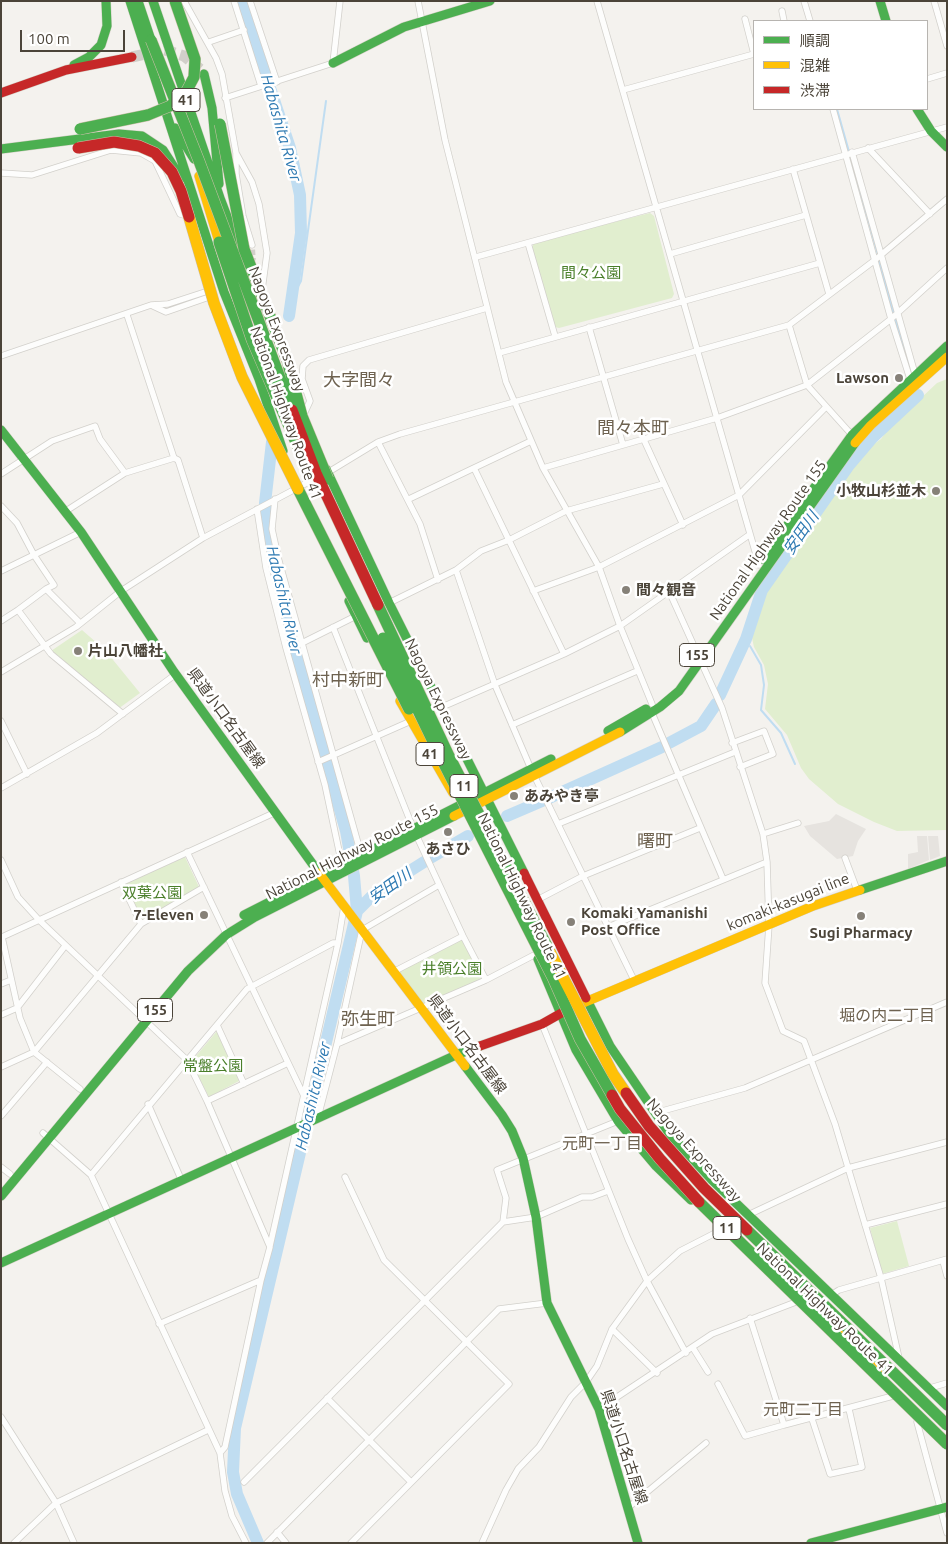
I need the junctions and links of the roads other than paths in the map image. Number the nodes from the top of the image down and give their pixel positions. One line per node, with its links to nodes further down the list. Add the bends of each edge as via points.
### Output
1 (106, 1): 30 (main road, via 107,26 101,45 89,57)
2 (130, 1): 40 (main road, National Highway Route 41 / 41)
3 (138, 1): 136 (main road, Nagoya Expressway / 11, bridge, via 316,473)
4 (153, 1): 56 (main road, National Highway Route 41 / 41)
5 (175, 1): 43 (main road, bridge, via 195,59 194,77 185,94 170,106 148,115 80,130)
6 (184, 1): 24 (street)
7 (234, 1): 23 (street)
8 (250, 1): 33 (street)
9 (340, 1): 29 (street)
10 (418, 1): 17 (street)
11 (490, 1): 17 (main road)
12 (598, 1): 35 (street)
13 (804, 1): 20 (street)
14 (880, 1): 21 (main road)
15 (934, 1): 22 (street)
16 (782, 11): 19 (street)
17 (422, 20): 29 (main road); 69 (street, via 445,140)
18 (745, 20): 26 (street)
19 (784, 20)
20 (810, 20)
21 (886, 20)
22 (944, 24): 25 (street)
23 (244, 30): 24 (street); 34 (street)
24 (209, 42): 37 (street, via 222,74)
25 (947, 46)
26 (753, 50)
27 (753, 54): 35 (street)
28 (132, 57): 30 (main road)
29 (333, 63): 33 (street)
30 (66, 70): 36 (main road)
31 (947, 73): 32 (street)
32 (928, 79)
33 (276, 82): 34 (street)
34 (261, 86): 37 (street)
35 (623, 90): 61 (street)
36 (1, 91)
37 (225, 98): 48 (street)
38 (833, 110): 49 (street)
39 (918, 110): 42 (main road)
40 (166, 113): 60 (main road, National Highway Route 41 / 41); 161 (main road, 11, bridge, via 195,160 219,242 268,379 364,596)
41 (947, 127): 42 (street)
42 (931, 131): 45 (street); 46 (main road)
43 (66, 142): 44 (main road); 60 (main road, via 119,134 142,136 153,141 168,157 192,201); 161 (main road, bridge, via 78,148 114,142 139,146 155,153 172,172 181,191 214,303 242,376 385,665 426,740)
44 (1, 148)
45 (868, 148): 47 (street); 62 (street)
46 (947, 148)
47 (852, 152): 49 (street); 52 (street)
48 (236, 153): 66 (street, via 243,216); 77 (street, via 252,182 261,214 267,253)
49 (845, 154): 50 (street); 53 (street)
50 (793, 169): 61 (street); 63 (street)
51 (1, 173): 64 (street, via 32,174 111,150 141,153 160,168 180,214)
52 (861, 183): 53 (street); 54 (street)
53 (854, 185): 55 (street)
54 (864, 192): 55 (street); 58 (street)
55 (857, 194): 59 (street)
56 (220, 198): 77 (main road, National Highway Route 41 / 41); 136 (main road, bridge, via 212,108 202,72 215,97 248,264 267,304 307,429 359,550)
57 (947, 199): 62 (street)
58 (866, 201): 59 (street); 68 (street)
59 (859, 203): 70 (street)
60 (197, 204): 64 (main road, National Highway Route 41 / 41)
61 (656, 207): 65 (street); 67 (street)
62 (930, 214): 68 (street)
63 (806, 215): 67 (street); 71 (street)
64 (201, 221): 74 (main road, National Highway Route 41 / 41)
65 (528, 243): 69 (street); 85 (street)
66 (252, 245)
67 (670, 254): 76 (street)
68 (882, 255): 70 (street); 80 (street)
69 (476, 257): 79 (street)
70 (875, 260): 75 (street); 82 (street)
71 (820, 263): 75 (street); 76 (street)
72 (947, 268): 80 (street)
73 (211, 290): 78 (street, via 168,304)
74 (224, 292): 78 (street, via 166,312); 112 (main road, National Highway Route 41 / 41, via 259,378)
75 (829, 294): 83 (street)
76 (684, 300): 84 (street); 87 (street)
77 (260, 304): 96 (main road, National Highway Route 41 / 41)
78 (151, 305): 81 (street)
79 (487, 308): 88 (street); 96 (street, via 309,360 304,366 302,379 310,401)
80 (898, 312): 82 (street); 92 (street)
81 (127, 315): 89 (street); 104 (street)
82 (891, 319): 92 (street); 93 (street)
83 (789, 324): 87 (street); 93 (street)
84 (589, 327): 85 (street); 91 (street)
85 (555, 336): 88 (street)
86 (947, 346): 92 (main road, National Highway Route 155 / 155)
87 (698, 351): 91 (street); 97 (street)
88 (499, 352): 94 (street)
89 (1, 356)
90 (947, 357): 146 (main road, National Highway Route 155 / 155, via 871,425 848,451)
91 (603, 377): 94 (street); 103 (street)
92 (913, 377): 99 (main road, National Highway Route 155 / 155)
93 (807, 384): 95 (street); 97 (street)
94 (514, 402): 100 (street); 102 (street)
95 (826, 407): 99 (street); 113 (street)
96 (304, 414): 109 (main road, National Highway Route 41 / 41)
97 (717, 418): 101 (street); 113 (street)
98 (1, 430): 105 (main road, 県道小口名古屋線)
99 (852, 435): 126 (main road, National Highway Route 155 / 155)
100 (531, 440): 106 (street); 107 (street)
101 (644, 440): 103 (street); 111 (street)
102 (378, 442): 109 (street); 115 (street)
103 (623, 445): 107 (street)
104 (174, 458): 108 (street); 123 (street, via 178,460)
105 (25, 460): 108 (street, via 52,441 95,426); 110 (street); 119 (main road, 県道小口名古屋線)
106 (474, 468): 115 (street); 124 (street)
107 (543, 468): 118 (street)
108 (125, 473): 119 (street)
109 (327, 473): 112 (street); 135 (main road, National Highway Route 41 / 41)
110 (1, 474)
111 (663, 484): 118 (street); 120 (street)
112 (296, 489): 114 (street); 138 (main road, National Highway Route 41 / 41)
113 (738, 496): 120 (street); 122 (street)
114 (275, 499): 117 (street); 143 (street, via 272,530)
115 (409, 499): 130 (street)
116 (1, 506): 125 (street, via 17,523)
117 (257, 509): 123 (street); 162 (street, via 266,568)
118 (566, 510): 124 (street); 127 (street)
119 (66, 511): 121 (main road, 県道小口名古屋線)
120 (683, 525): 127 (street)
121 (81, 532): 125 (street); 132 (main road, 県道小口名古屋線)
122 (749, 535): 126 (street); 134 (street)
123 (204, 538): 132 (street)
124 (510, 540): 128 (street, via 481,551); 133 (street)
125 (34, 555): 129 (street); 131 (street, via 54,584)
126 (759, 565): 146 (main road, National Highway Route 155 / 155)
127 (599, 567): 133 (street); 141 (street)
128 (456, 570): 130 (street); 150 (street)
129 (1, 571)
130 (438, 580): 135 (street)
131 (46, 589): 137 (street); 140 (street)
132 (121, 591): 140 (street); 149 (main road, 県道小口名古屋線)
133 (533, 591): 145 (street)
134 (668, 591): 141 (street); 146 (street)
135 (389, 603): 151 (main road, National Highway Route 41 / 41)
136 (378, 609): 281 (main road, Nagoya Expressway / 11, bridge, via 590,1033 631,1101 704,1188)
137 (18, 610): 139 (street); 144 (street)
138 (356, 616): 142 (street); 155 (main road, National Highway Route 41 / 41)
139 (1, 621)
140 (80, 623): 144 (street)
141 (620, 626): 145 (street); 147 (street)
142 (333, 627): 143 (street); 157 (street)
143 (300, 644): 160 (street)
144 (46, 645): 148 (street); 153 (street, via 51,654)
145 (564, 654): 150 (street)
146 (699, 658): 152 (main road, National Highway Route 155 / 155, via 678,691); 158 (street, via 722,708)
147 (637, 671): 152 (street); 156 (street)
148 (1, 672)
149 (176, 674): 153 (street); 170 (main road, 県道小口名古屋線)
150 (494, 685): 151 (street); 156 (street)
151 (442, 707): 168 (main road, National Highway Route 41 / 41)
152 (651, 708): 164 (main road, National Highway Route 155 / 155, via 634,725); 166 (street)
153 (123, 714): 165 (street)
154 (1, 721): 165 (street)
155 (411, 721): 157 (street); 169 (main road, National Highway Route 41 / 41)
156 (512, 725): 164 (street)
157 (378, 737): 160 (street); 174 (street)
158 (732, 743): 159 (street); 163 (street, via 764,731 772,754)
159 (735, 752): 163 (street); 166 (street)
160 (333, 756): 162 (street); 178 (street)
161 (442, 760): 204 (main road, Nagoya Expressway / 11, bridge)
162 (318, 762): 182 (street)
163 (740, 766): 175 (street)
164 (533, 773): 168 (main road, National Highway Route 155 / 155); 172 (street)
165 (27, 774): 167 (street)
166 (678, 775): 172 (street); 173 (street)
167 (1, 788)
168 (486, 796): 169 (main road, National Highway Route 155 / 155); 190 (main road, National Highway Route 41 / 41)
169 (462, 808): 174 (main road, National Highway Route 155 / 155); 201 (main road, National Highway Route 41 / 41)
170 (276, 812): 176 (street); 184 (main road, 県道小口名古屋線)
171 (798, 823): 175 (street)
172 (558, 824): 183 (street)
173 (700, 828): 183 (street); 185 (street)
174 (415, 832): 178 (main road, National Highway Route 155 / 155); 187 (street)
175 (763, 834): 181 (street)
176 (187, 852): 186 (street); 188 (street)
177 (845, 858): 189 (street)
178 (358, 859): 182 (main road, National Highway Route 155 / 155)
179 (1, 860): 192 (street, via 18,897)
180 (947, 861): 189 (main road, komaki-kasugai line)
181 (767, 862): 185 (street); 194 (street)
182 (345, 866): 184 (main road, National Highway Route 155 / 155)
183 (583, 876): 190 (street); 195 (street)
184 (323, 879): 191 (main road, 県道小口名古屋線); 197 (main road, National Highway Route 155 / 155)
185 (723, 879): 195 (street)
186 (121, 882): 192 (street); 193 (street)
187 (439, 885): 196 (street); 198 (street)
188 (204, 887): 193 (street); 197 (street)
189 (857, 890): 194 (main road, komaki-kasugai line)
190 (537, 900): 210 (main road, National Highway Route 41 / 41)
191 (344, 906): 196 (main road, 県道小口名古屋線); 199 (street)
192 (39, 920): 200 (street); 205 (street, via 2,937)
193 (141, 924): 203 (street)
194 (769, 925): 207 (main road, komaki-kasugai line); 223 (street, via 765,984 783,1031 804,1041)
195 (608, 927): 207 (street)
196 (362, 930): 202 (main road, 県道小口名古屋線); 219 (street)
197 (224, 931): 209 (street); 216 (main road, National Highway Route 155 / 155, via 194,952)
198 (463, 936): 202 (street); 206 (street)
199 (338, 943): 209 (street); 229 (street)
200 (65, 946): 203 (street); 212 (street)
201 (536, 954): 206 (street); 214 (main road, National Highway Route 41 / 41)
202 (393, 972): 213 (main road, 県道小口名古屋線)
203 (98, 977): 216 (street); 220 (street)
204 (553, 978): 284 (main road, bridge, via 603,1072 632,1115 710,1202 863,1351); 297 (main road, Nagoya Expressway / 11, bridge, via 602,1079 620,1109 660,1159 695,1198)
205 (11, 980): 208 (street); 212 (street)
206 (486, 980): 213 (street)
207 (634, 980): 210 (main road, komaki-kasugai line)
208 (1, 984)
209 (250, 987): 218 (street); 225 (street)
210 (586, 1001): 214 (main road, komaki-kasugai line); 232 (main road, National Highway Route 41 / 41, via 610,1046)
211 (947, 1002): 223 (street)
212 (17, 1008): 215 (street); 220 (street)
213 (421, 1008): 219 (street); 221 (main road, 県道小口名古屋線)
214 (560, 1014): 217 (main road, komaki-kasugai line); 235 (main road, National Highway Route 41 / 41, via 576,1050)
215 (1, 1015)
216 (144, 1018): 222 (street); 228 (main road, National Highway Route 155 / 155); 238 (main road, National Highway Route 155 / 155)
217 (542, 1024): 221 (main road, komaki-kasugai line); 237 (street)
218 (217, 1026): 222 (street); 227 (street)
219 (337, 1044): 234 (street)
220 (34, 1052): 224 (street); 226 (street)
221 (456, 1055): 234 (main road, komaki-kasugai line); 241 (main road, 県道小口名古屋線, via 502,1115)
222 (187, 1060): 230 (street); 231 (street)
223 (812, 1061): 232 (street, via 737,1090); 242 (street)
224 (47, 1062): 228 (street); 233 (street)
225 (288, 1063): 227 (street); 229 (street)
226 (1, 1067)
227 (244, 1084): 230 (street)
228 (80, 1089): 238 (main road, National Highway Route 155 / 155)
229 (304, 1096): 236 (street)
230 (207, 1101): 240 (street)
231 (148, 1104): 244 (street); 246 (street)
232 (655, 1113): 252 (main road, National Highway Route 41 / 41, via 712,1180)
233 (1, 1116)
234 (318, 1117): 236 (main road, komaki-kasugai line)
235 (618, 1121): 237 (street); 256 (main road, National Highway Route 41 / 41, via 656,1166)
236 (297, 1127): 240 (main road, komaki-kasugai line); 257 (street)
237 (585, 1135): 241 (street); 248 (street)
238 (46, 1136): 243 (main road, National Highway Route 155 / 155); 244 (street); 249 (main road, National Highway Route 155 / 155)
239 (947, 1142): 242 (street)
240 (230, 1157): 246 (main road, komaki-kasugai line); 257 (street)
241 (522, 1158): 253 (main road, 県道小口名古屋線); 254 (street, via 497,1170 506,1198)
242 (848, 1168): 252 (street); 255 (street)
243 (6, 1170): 247 (main road, National Highway Route 155 / 155)
244 (91, 1175): 251 (street)
245 (345, 1177): 265 (street, via 384,1260)
246 (181, 1179): 251 (main road, komaki-kasugai line)
247 (1, 1184)
248 (608, 1191): 253 (street, via 582,1197); 263 (street)
249 (1, 1196)
250 (947, 1204): 255 (street)
251 (108, 1213): 259 (main road, komaki-kasugai line); 269 (street)
252 (748, 1215): 264 (main road, National Highway Route 41 / 41)
253 (536, 1216): 254 (street); 267 (main road, 県道小口名古屋線)
254 (503, 1222): 265 (street)
255 (865, 1225): 261 (street)
256 (720, 1230): 263 (street, via 680,1251); 266 (main road, National Highway Route 41 / 41)
257 (270, 1247): 262 (street)
258 (945, 1260): 260 (street); 261 (street)
259 (1, 1262)
260 (947, 1276)
261 (881, 1278): 264 (street); 274 (street)
262 (261, 1280): 269 (street); 299 (street, via 225,1447)
263 (647, 1281): 270 (street); 273 (street)
264 (831, 1295): 274 (main road, National Highway Route 41 / 41)
265 (424, 1300): 271 (street); 283 (street)
266 (796, 1302): 268 (street); 282 (main road, National Highway Route 41 / 41)
267 (547, 1303): 271 (street, via 499,1309); 277 (main road, 県道小口名古屋線)
268 (750, 1318): 272 (street, via 712,1334); 291 (street)
269 (159, 1324): 293 (street)
270 (612, 1329): 276 (street); 277 (street, via 597,1366)
271 (467, 1342): 295 (street); 301 (street, via 509,1384)
272 (693, 1348): 273 (street); 275 (street)
273 (686, 1353): 276 (street)
274 (900, 1360): 280 (main road, National Highway Route 41 / 41)
275 (708, 1372)
276 (657, 1373): 286 (street)
277 (586, 1382): 286 (main road, 県道小口名古屋線); 314 (street, via 571,1397 539,1447 518,1469)
278 (947, 1383): 280 (street)
279 (718, 1384): 291 (street, via 745,1436)
280 (929, 1388): 285 (main road, National Highway Route 41 / 41)
281 (916, 1395): 292 (main road, Nagoya Expressway / 11, bridge); 294 (main road, bridge, via 926,1412)
282 (893, 1396): 284 (main road, National Highway Route 41 / 41); 287 (street)
283 (327, 1398): 295 (street); 300 (street)
284 (901, 1404): 290 (main road, National Highway Route 41 / 41)
285 (947, 1406)
286 (600, 1409): 303 (main road, 県道小口名古屋線)
287 (849, 1409): 289 (street); 289 (street, via 862,1466 830,1474)
288 (1, 1417): 302 (street)
289 (812, 1418): 291 (street)
290 (918, 1422): 298 (main road, National Highway Route 41 / 41); 304 (street)
291 (784, 1425)
292 (947, 1425)
293 (208, 1430): 299 (street); 302 (street)
294 (947, 1432)
295 (369, 1440): 301 (street); 305 (street)
296 (706, 1443): 303 (street)
297 (947, 1444)
298 (947, 1450)
299 (220, 1453): 310 (street, via 227,1500)
300 (244, 1482)
301 (411, 1482): 313 (street)
302 (56, 1503): 308 (street); 309 (street)
303 (629, 1507): 315 (main road, 県道小口名古屋線)
304 (944, 1508): 306 (street); 307 (main road)
305 (277, 1532): 311 (street); 312 (street)
306 (947, 1533)
307 (839, 1539): 316 (main road)
308 (14, 1543)
309 (74, 1543)
310 (246, 1543)
311 (268, 1543)
312 (286, 1543)
313 (351, 1543)
314 (482, 1543)
315 (638, 1543)
316 (811, 1543)

